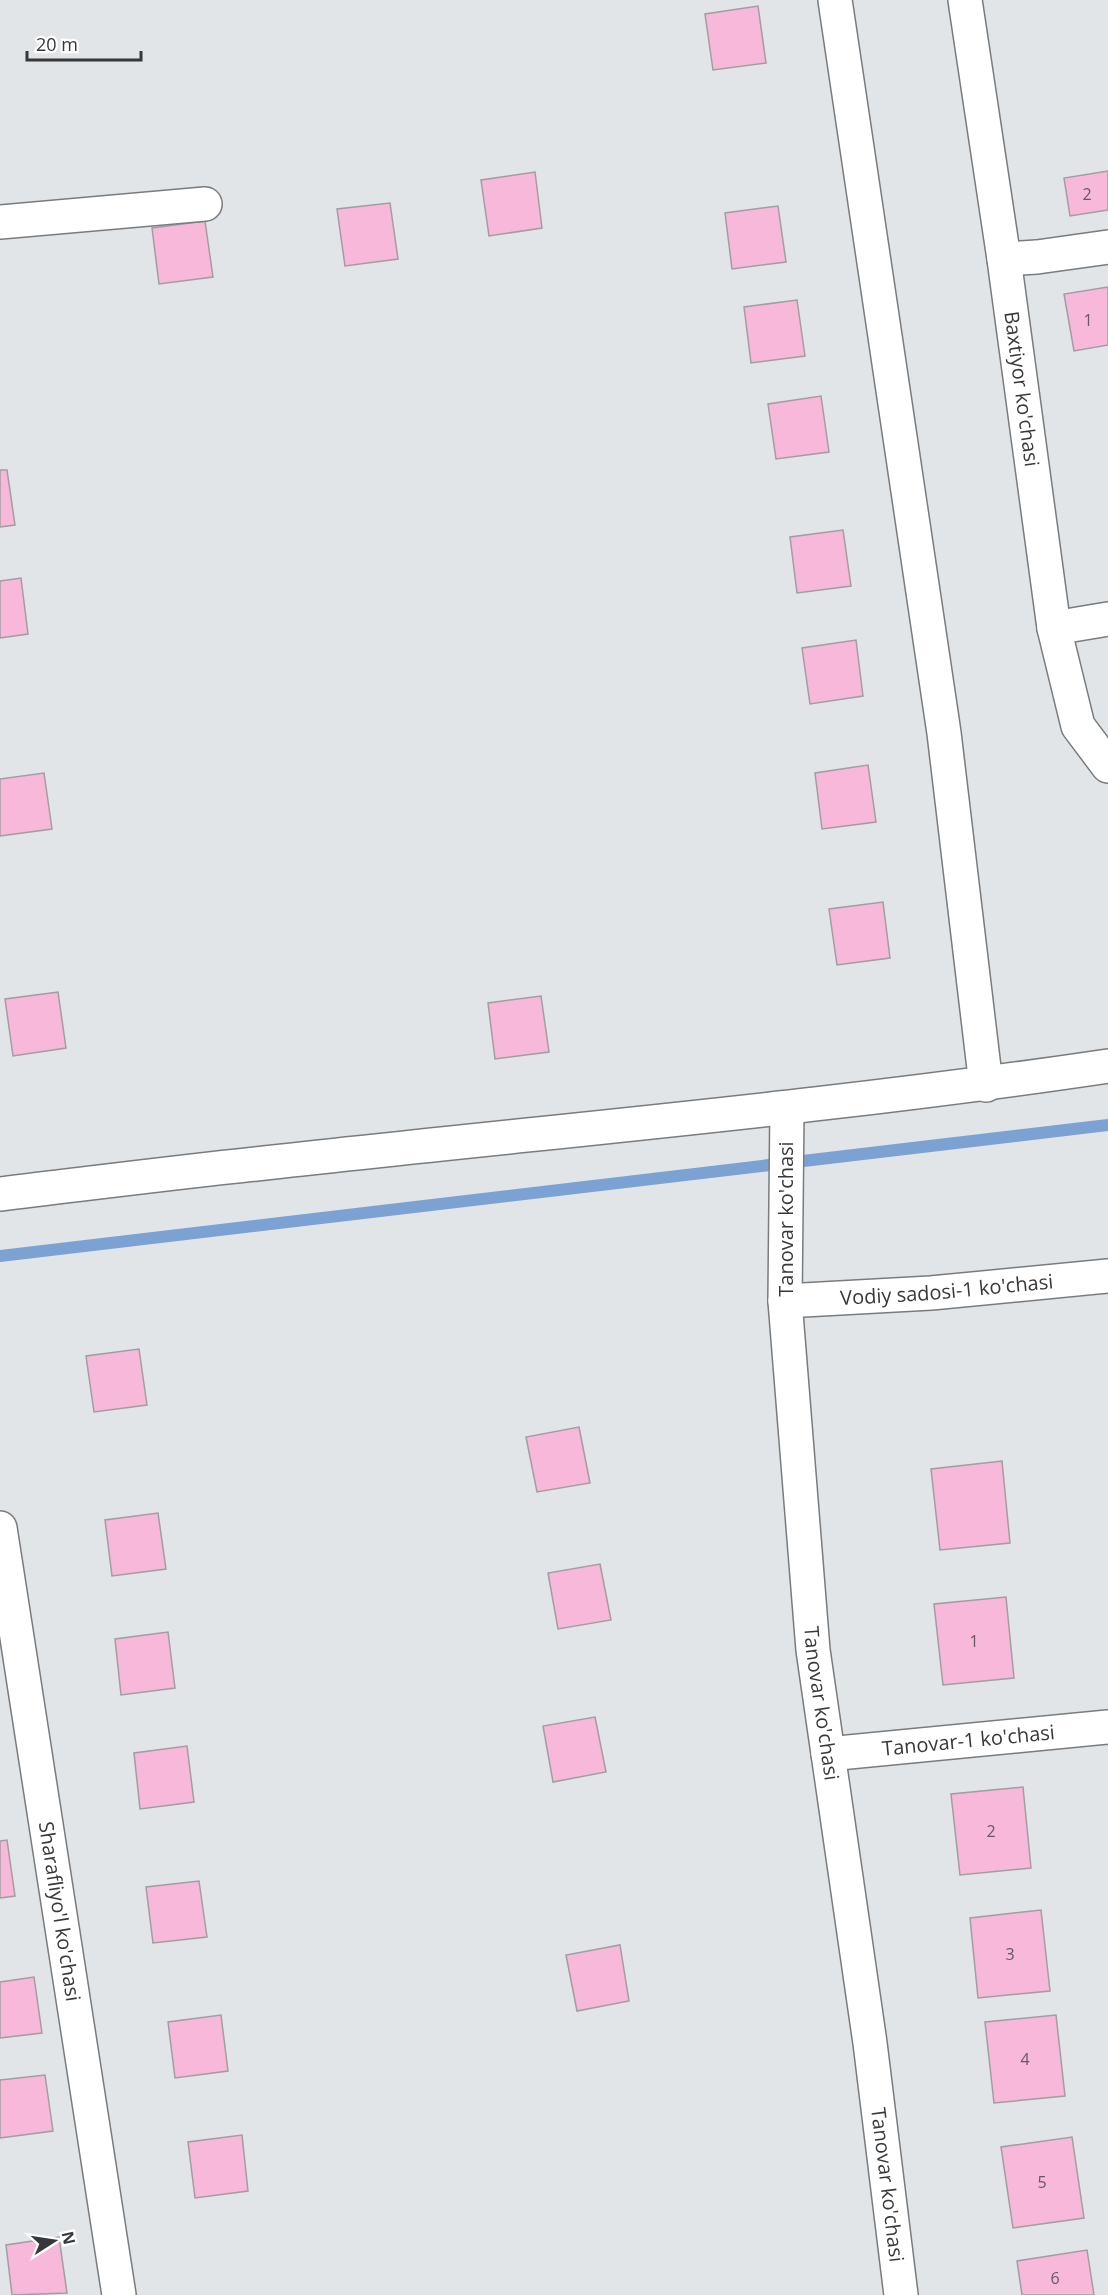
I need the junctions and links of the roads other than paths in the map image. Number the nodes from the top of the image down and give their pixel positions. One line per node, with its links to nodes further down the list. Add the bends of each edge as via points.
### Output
1 (835, 0): 11 (street, via 944,733)
2 (964, 0): 6 (street, Baxtiyor ko'chasi)
3 (205, 204): 4 (street)
4 (0, 222)
5 (1108, 246): 6 (street)
6 (1004, 259): 8 (street, Baxtiyor ko'chasi)
7 (1108, 619): 8 (street)
8 (1054, 628): 9 (street, Baxtiyor ko'chasi, via 1078,726)
9 (1108, 766)
10 (1108, 1066): 11 (street)
11 (986, 1084): 12 (street)
12 (787, 1108): 13 (street); 15 (street, Tanovar ko'chasi)
13 (0, 1194)
14 (1108, 1276): 15 (street, Vodiy sadosi-1 ko'chasi, via 931,1293)
15 (786, 1301): 18 (street, Tanovar ko'chasi, via 813,1650)
16 (0, 1528): 19 (street, Sharafliyo'l ko'chasi)
17 (1108, 1727): 18 (street, Tanovar-1 ko'chasi)
18 (828, 1754): 20 (street, Tanovar ko'chasi)
19 (119, 2295)
20 (901, 2295)

